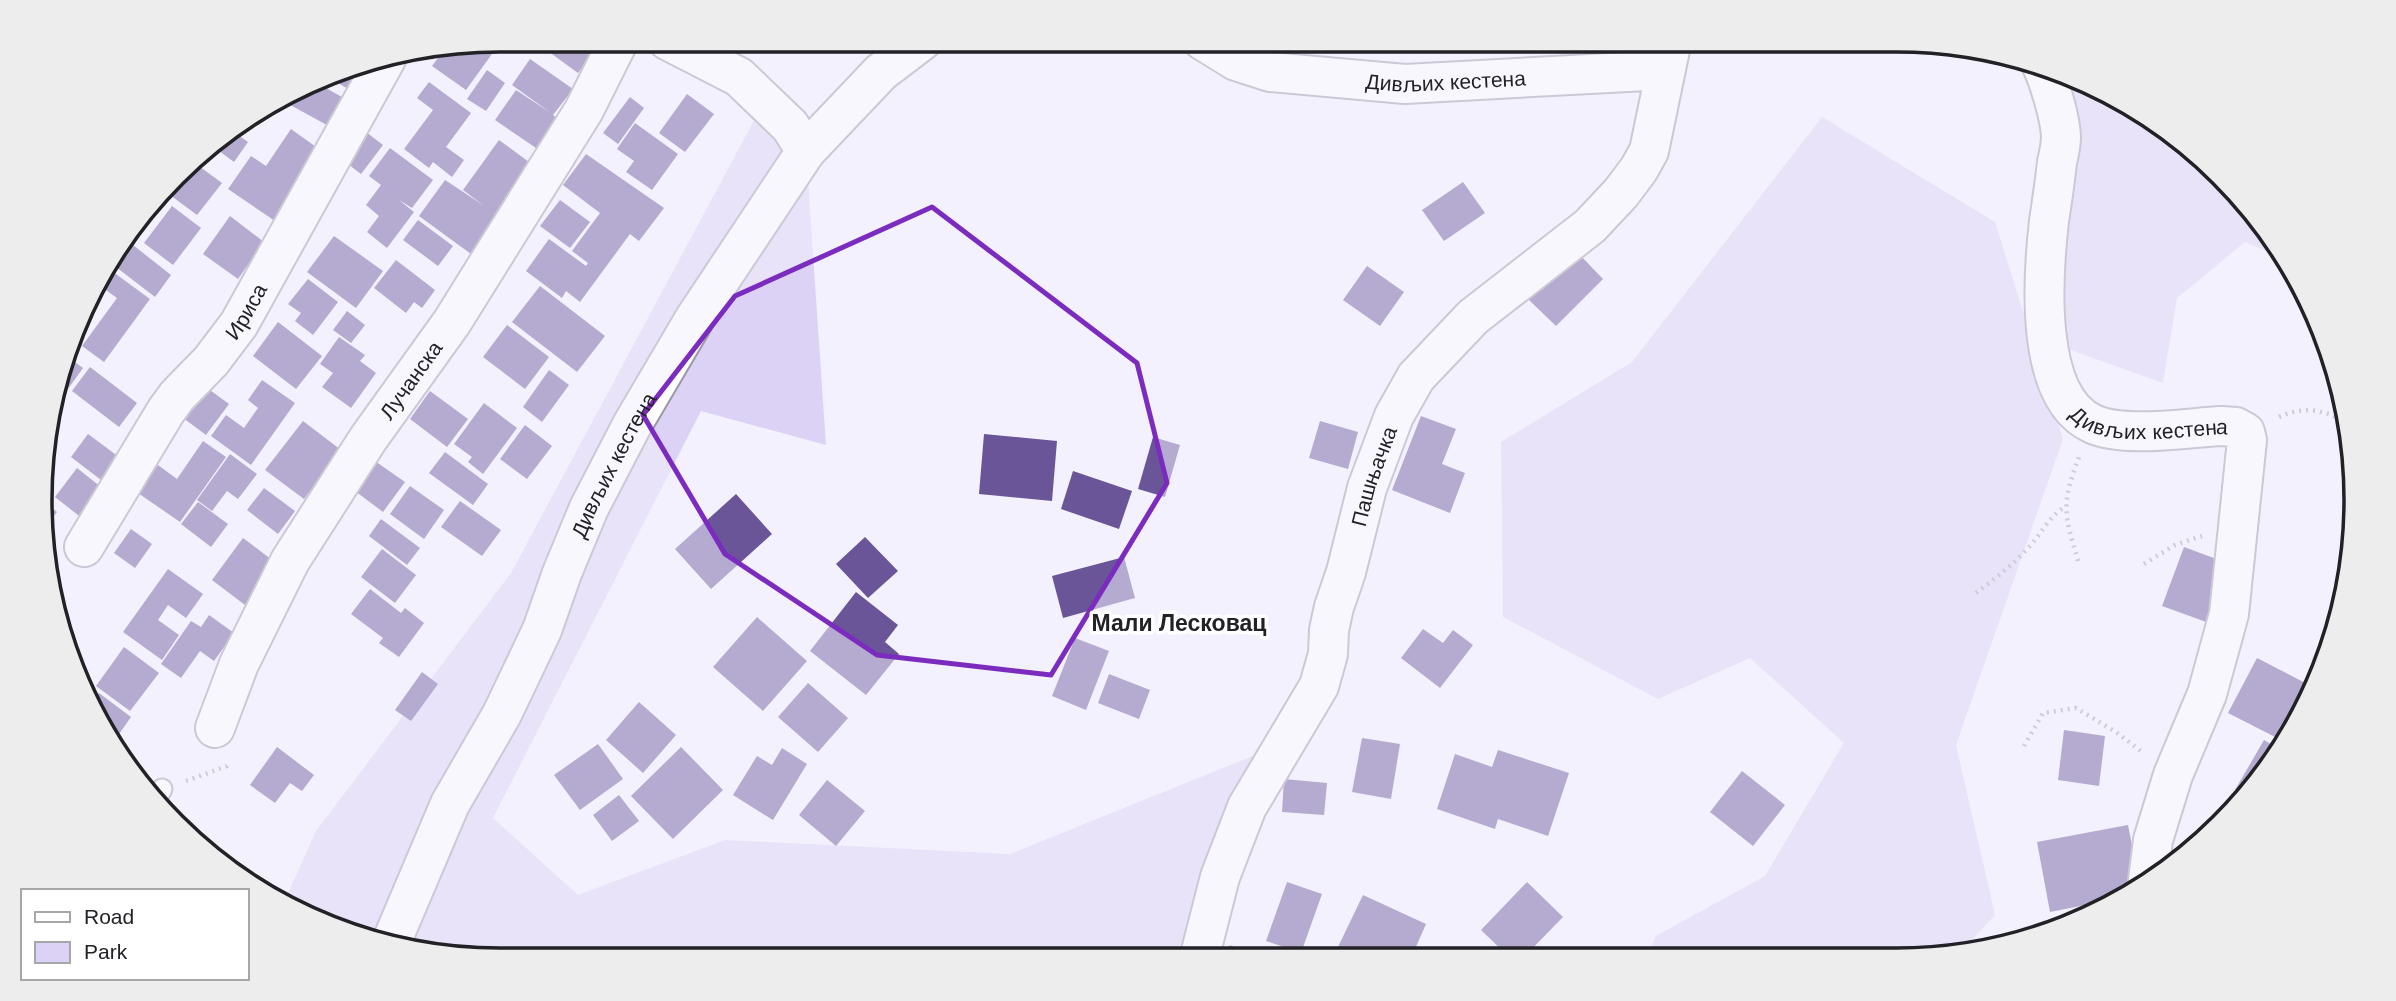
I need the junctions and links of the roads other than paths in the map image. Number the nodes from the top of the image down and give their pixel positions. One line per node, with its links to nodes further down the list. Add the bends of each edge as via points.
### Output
1 (614, 52): 10 (street, Лучанска, via 584,110 452,322 290,561 239,664)
2 (690, 52): 8 (street, via 739,77 790,126)
3 (907, 52): 8 (street, Дивљих кестена, via 881,72)
4 (1221, 52): 5 (street, Дивљих кестена, via 1270,72 1405,84)
5 (1669, 55): 13 (street, Пашњачка, via 1649,151 1622,193 1590,226 1473,317 1416,377 1394,416 1367,488 1334,607 1319,686 1247,807 1220,877)
6 (380, 69): 9 (street, Ириса, via 239,324 166,411)
7 (2048, 79): 11 (street, Дивљих кестена, via 2061,136 2049,224 2044,318 2057,384 2091,423 2119,431 2221,426 2245,432 2229,614 2207,694 2173,775)
8 (806, 151): 12 (street, Дивљих кестена, via 695,318 632,425 589,508 542,630 502,714 450,804)
9 (84, 547)
10 (215, 728)
11 (2149, 869)
12 (394, 935)
13 (1202, 948)

